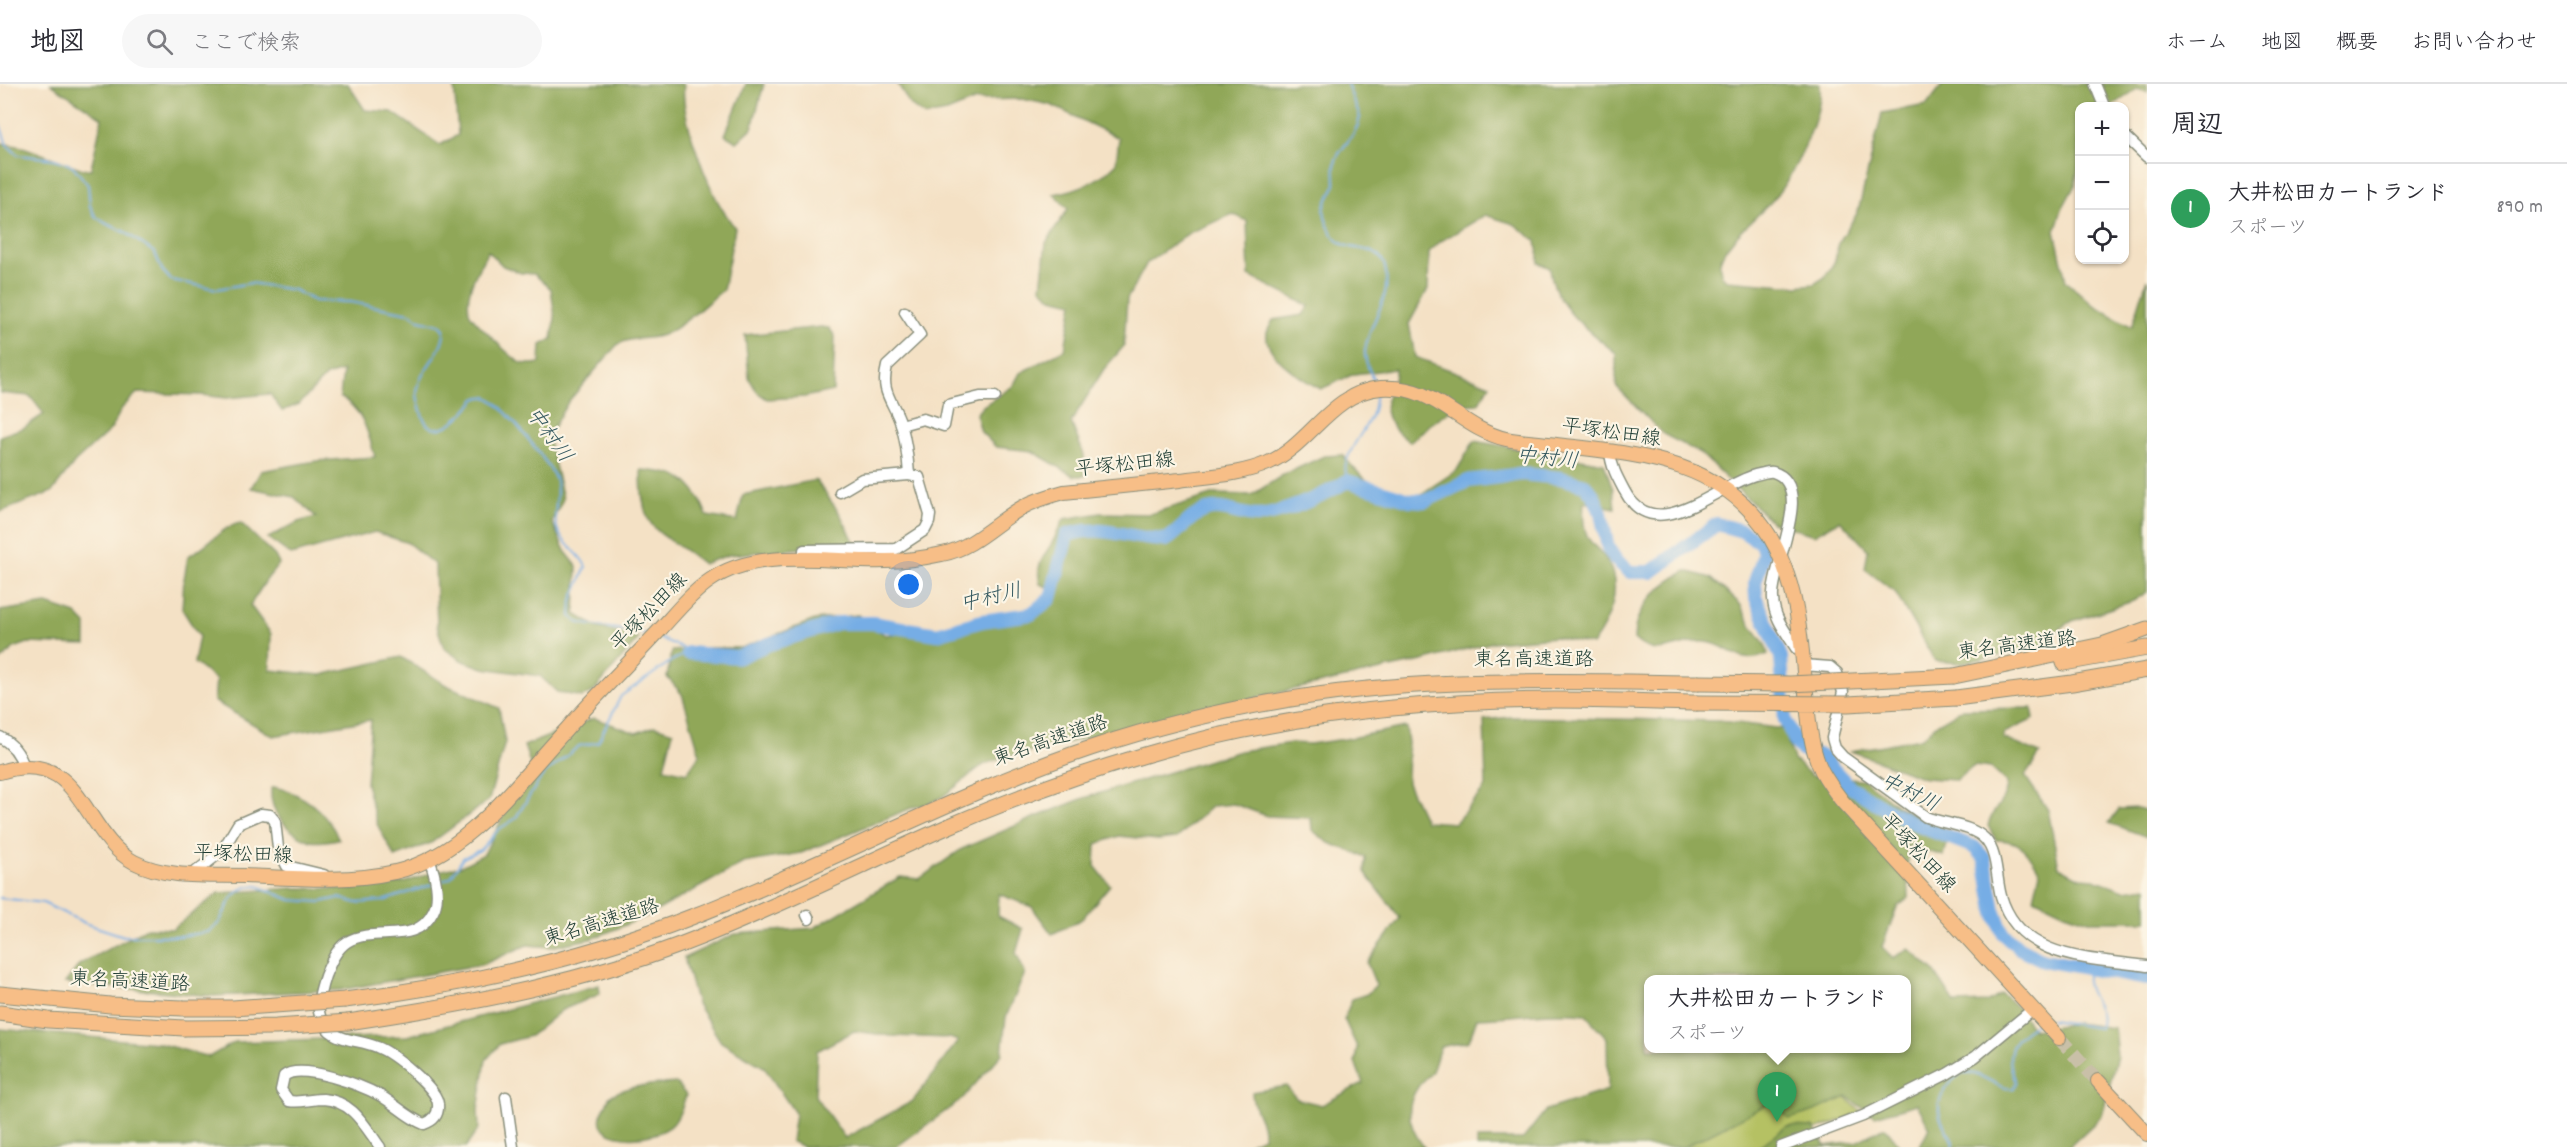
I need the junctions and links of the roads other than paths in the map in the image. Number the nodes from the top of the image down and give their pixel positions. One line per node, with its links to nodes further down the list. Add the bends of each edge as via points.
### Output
1 (2095, 84): 2 (street)
2 (2102, 102)
3 (2129, 140): 4 (street)
4 (2147, 157)
5 (905, 312): 7 (street, via 920,335 887,366 884,383 886,396)
6 (995, 397): 7 (street, via 948,405 944,426 923,419)
7 (901, 425): 9 (street)
8 (1610, 452): 10 (main road, 平塚松田線, via 1683,466); 10 (street, via 1611,465 1630,501 1640,511 1654,516 1675,513); 13 (main road, 平塚松田線, via 1504,439 1434,399 1411,390 1381,388 1341,403 1280,457 1255,468 1064,492 1038,499 971,543 948,553 887,561)
9 (909, 476): 11 (street, via 862,479); 13 (street, via 919,477 930,515 925,530 896,549 804,550)
10 (1725, 489): 12 (main road, 平塚松田線, via 1750,511); 12 (street, via 1766,472 1774,472 1787,482 1793,517)
11 (840, 492)
12 (1780, 554): 15 (main road, 平塚松田線, via 1793,591); 15 (street, via 1773,580 1773,600 1778,620 1796,648)
13 (804, 560): 23 (main road, 平塚松田線, via 753,562 727,570 697,591 492,812)
14 (2147, 629): 19 (highway, via 2102,645)
15 (1802, 647): 17 (main road, 平塚松田線)
16 (2147, 648): 19 (highway, 東名高速道路, via 2039,667)
17 (1803, 665): 26 (street, via 1830,668 1837,673 1843,692 1832,738 1844,758 1926,817 1971,830 1986,839 2007,913 2019,931 2040,947 2064,954); 28 (main road, 平塚松田線, via 1810,733 1819,765 1842,801)
18 (2147, 670): 29 (highway, 東名高速道路, bridge, via 1956,698 1848,704 1556,700 1411,706 1317,718 1187,744 1115,764 1003,803 770,908 647,956 507,995 348,1022 276,1027 184,1028 48,1020)
19 (1954, 676): 27 (highway, 東名高速道路, bridge, via 1790,684 1456,683 1312,696 1212,715 1113,741 1037,767 732,901 594,951 508,973 345,1000 233,1008 110,1005)
20 (0, 737): 21 (street, via 21,756)
21 (24, 767): 22 (main road, 平塚松田線); 24 (main road, 平塚松田線, via 45,770 73,788 112,843 134,861 159,871)
22 (0, 772)
23 (430, 862): 25 (main road, 平塚松田線); 34 (street, via 437,903 425,925 416,930 356,938 342,946 321,988 318,1007 320,1018 331,1033 380,1048 436,1093 436,1116 424,1124 367,1089 331,1078 294,1072 284,1076 281,1084 289,1101 322,1099 349,1107)
24 (193, 874): 25 (main road, 平塚松田線); 25 (street, via 222,851 238,824 261,814 274,821 278,848 287,866 331,877)
25 (356, 878)
26 (2147, 966)
27 (0, 993)
28 (2032, 1009): 30 (main road, 平塚松田線); 36 (street, via 1955,1070 1863,1116)
29 (0, 1013)
30 (2059, 1038)
31 (2098, 1081): 33 (main road)
32 (506, 1097): 35 (street)
33 (2147, 1134)
34 (380, 1147)
35 (513, 1147)
36 (1781, 1147)

